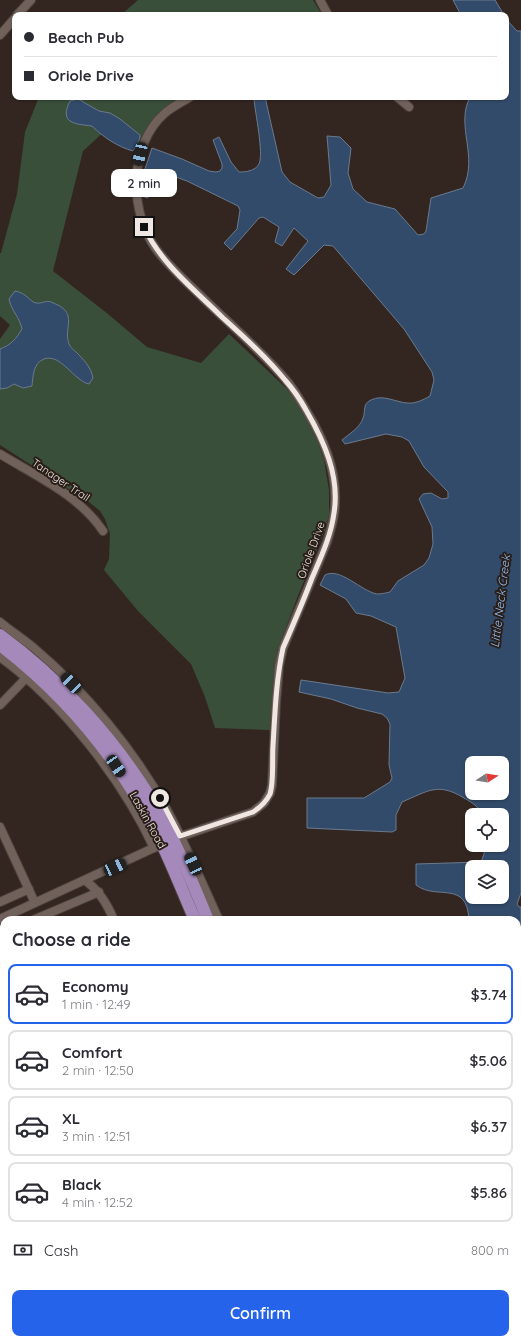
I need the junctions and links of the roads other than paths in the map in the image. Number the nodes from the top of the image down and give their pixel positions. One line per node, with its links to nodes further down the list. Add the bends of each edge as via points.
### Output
1 (31, 0): 3 (street)
2 (320, 0): 4 (street)
3 (20, 12)
4 (326, 12)
5 (12, 21): 6 (street)
6 (0, 35)
7 (185, 100): 19 (street, Oriole Drive, via 159,119 140,154 136,187 144,227 165,260 255,347 296,394 328,453 334,479 335,503 327,542 283,648 276,703 272,785 267,800 253,812)
8 (401, 100): 9 (street)
9 (409, 107)
10 (0, 454): 11 (street, Tanager Trail, via 75,500 92,515)
11 (103, 531)
12 (0, 622): 16 (street, Laskin Road, via 34,648)
13 (0, 635): 16 (main road, Laskin Road, via 25,653)
14 (0, 645): 16 (main road, Laskin Road)
15 (0, 657): 16 (street, Laskin Road)
16 (36, 669): 17 (street); 19 (street, Laskin Road, via 70,722 128,798); 19 (main road, Laskin Road, via 82,708 117,750 151,799)
17 (0, 705)
18 (1, 831): 21 (street)
19 (167, 842): 20 (street, Oriole Drive); 28 (main road, Laskin Road); 29 (main road, Laskin Road); 30 (street, Laskin Road)
20 (86, 880): 22 (street); 24 (street, Oriole Drive)
21 (29, 889): 23 (street); 24 (street)
22 (99, 892): 26 (street); 27 (street)
23 (0, 902)
24 (35, 903): 25 (street, Oriole Drive)
25 (7, 916)
26 (42, 916)
27 (112, 916)
28 (194, 916)
29 (206, 916)
30 (216, 916)

